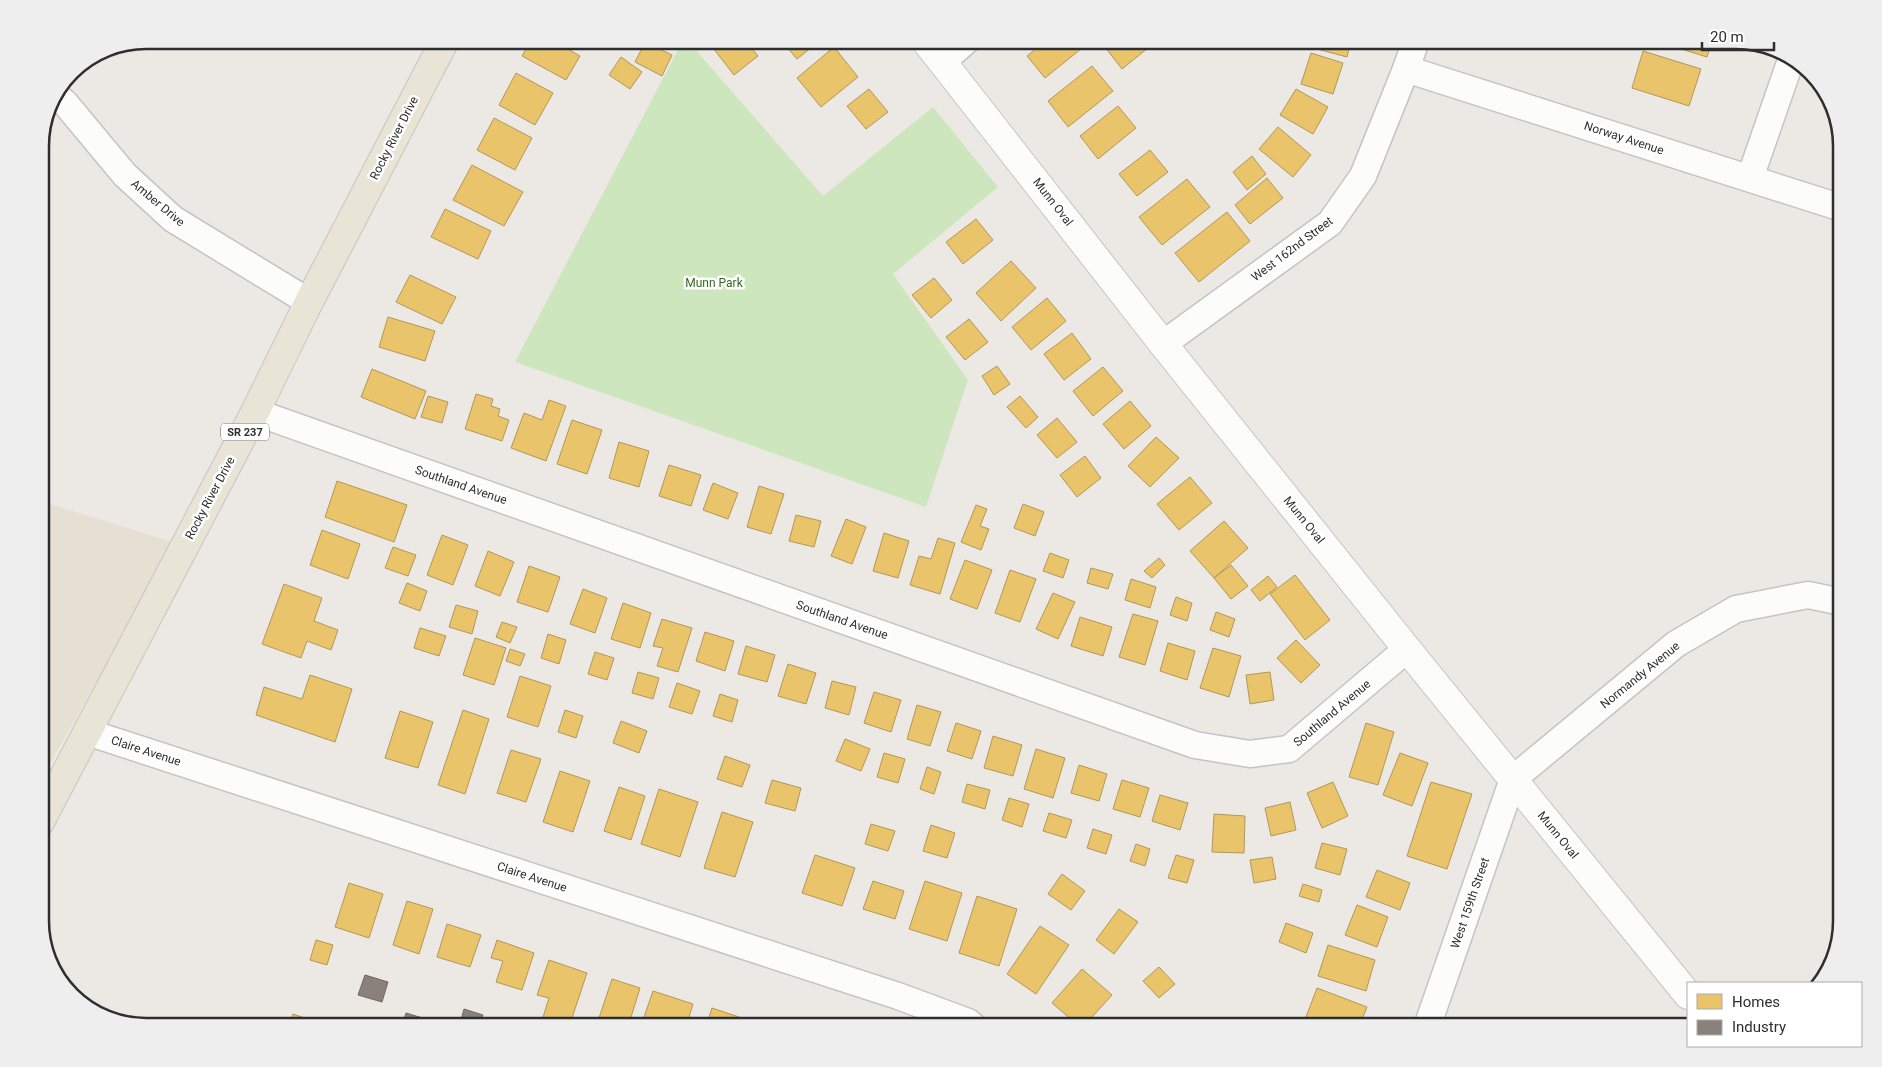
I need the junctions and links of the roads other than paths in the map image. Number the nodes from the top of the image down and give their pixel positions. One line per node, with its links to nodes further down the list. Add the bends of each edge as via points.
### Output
1 (440, 49): 11 (main road, Rocky River Drive / SR 237)
2 (933, 49): 5 (street, Munn Oval)
3 (957, 49): 5 (street)
4 (1413, 49): 7 (street, West 162nd Street)
5 (943, 61): 12 (street, Munn Oval)
6 (1789, 65): 9 (street)
7 (1406, 69): 9 (street, Norway Avenue); 12 (street, West 162nd Street, via 1363,176 1330,222)
8 (61, 100): 11 (street, Amber Drive, via 125,175 174,219)
9 (1750, 178): 10 (street, Norway Avenue)
10 (1833, 205)
11 (309, 302): 13 (main road, Rocky River Drive / SR 237)
12 (1163, 344): 15 (street, Munn Oval)
13 (255, 412): 15 (street, Southland Avenue, via 1195,745 1250,754 1289,749); 16 (main road, Rocky River Drive / SR 237)
14 (1833, 600): 17 (street, Normandy Avenue, via 1808,595 1736,609 1676,644)
15 (1407, 649): 17 (street, Munn Oval)
16 (87, 732): 18 (main road, Rocky River Drive / SR 237); 20 (street, Claire Avenue)
17 (1512, 779): 19 (street, Munn Oval); 21 (street, West 159th Street)
18 (49, 805)
19 (1687, 994)
20 (957, 1018)
21 (1430, 1018)

